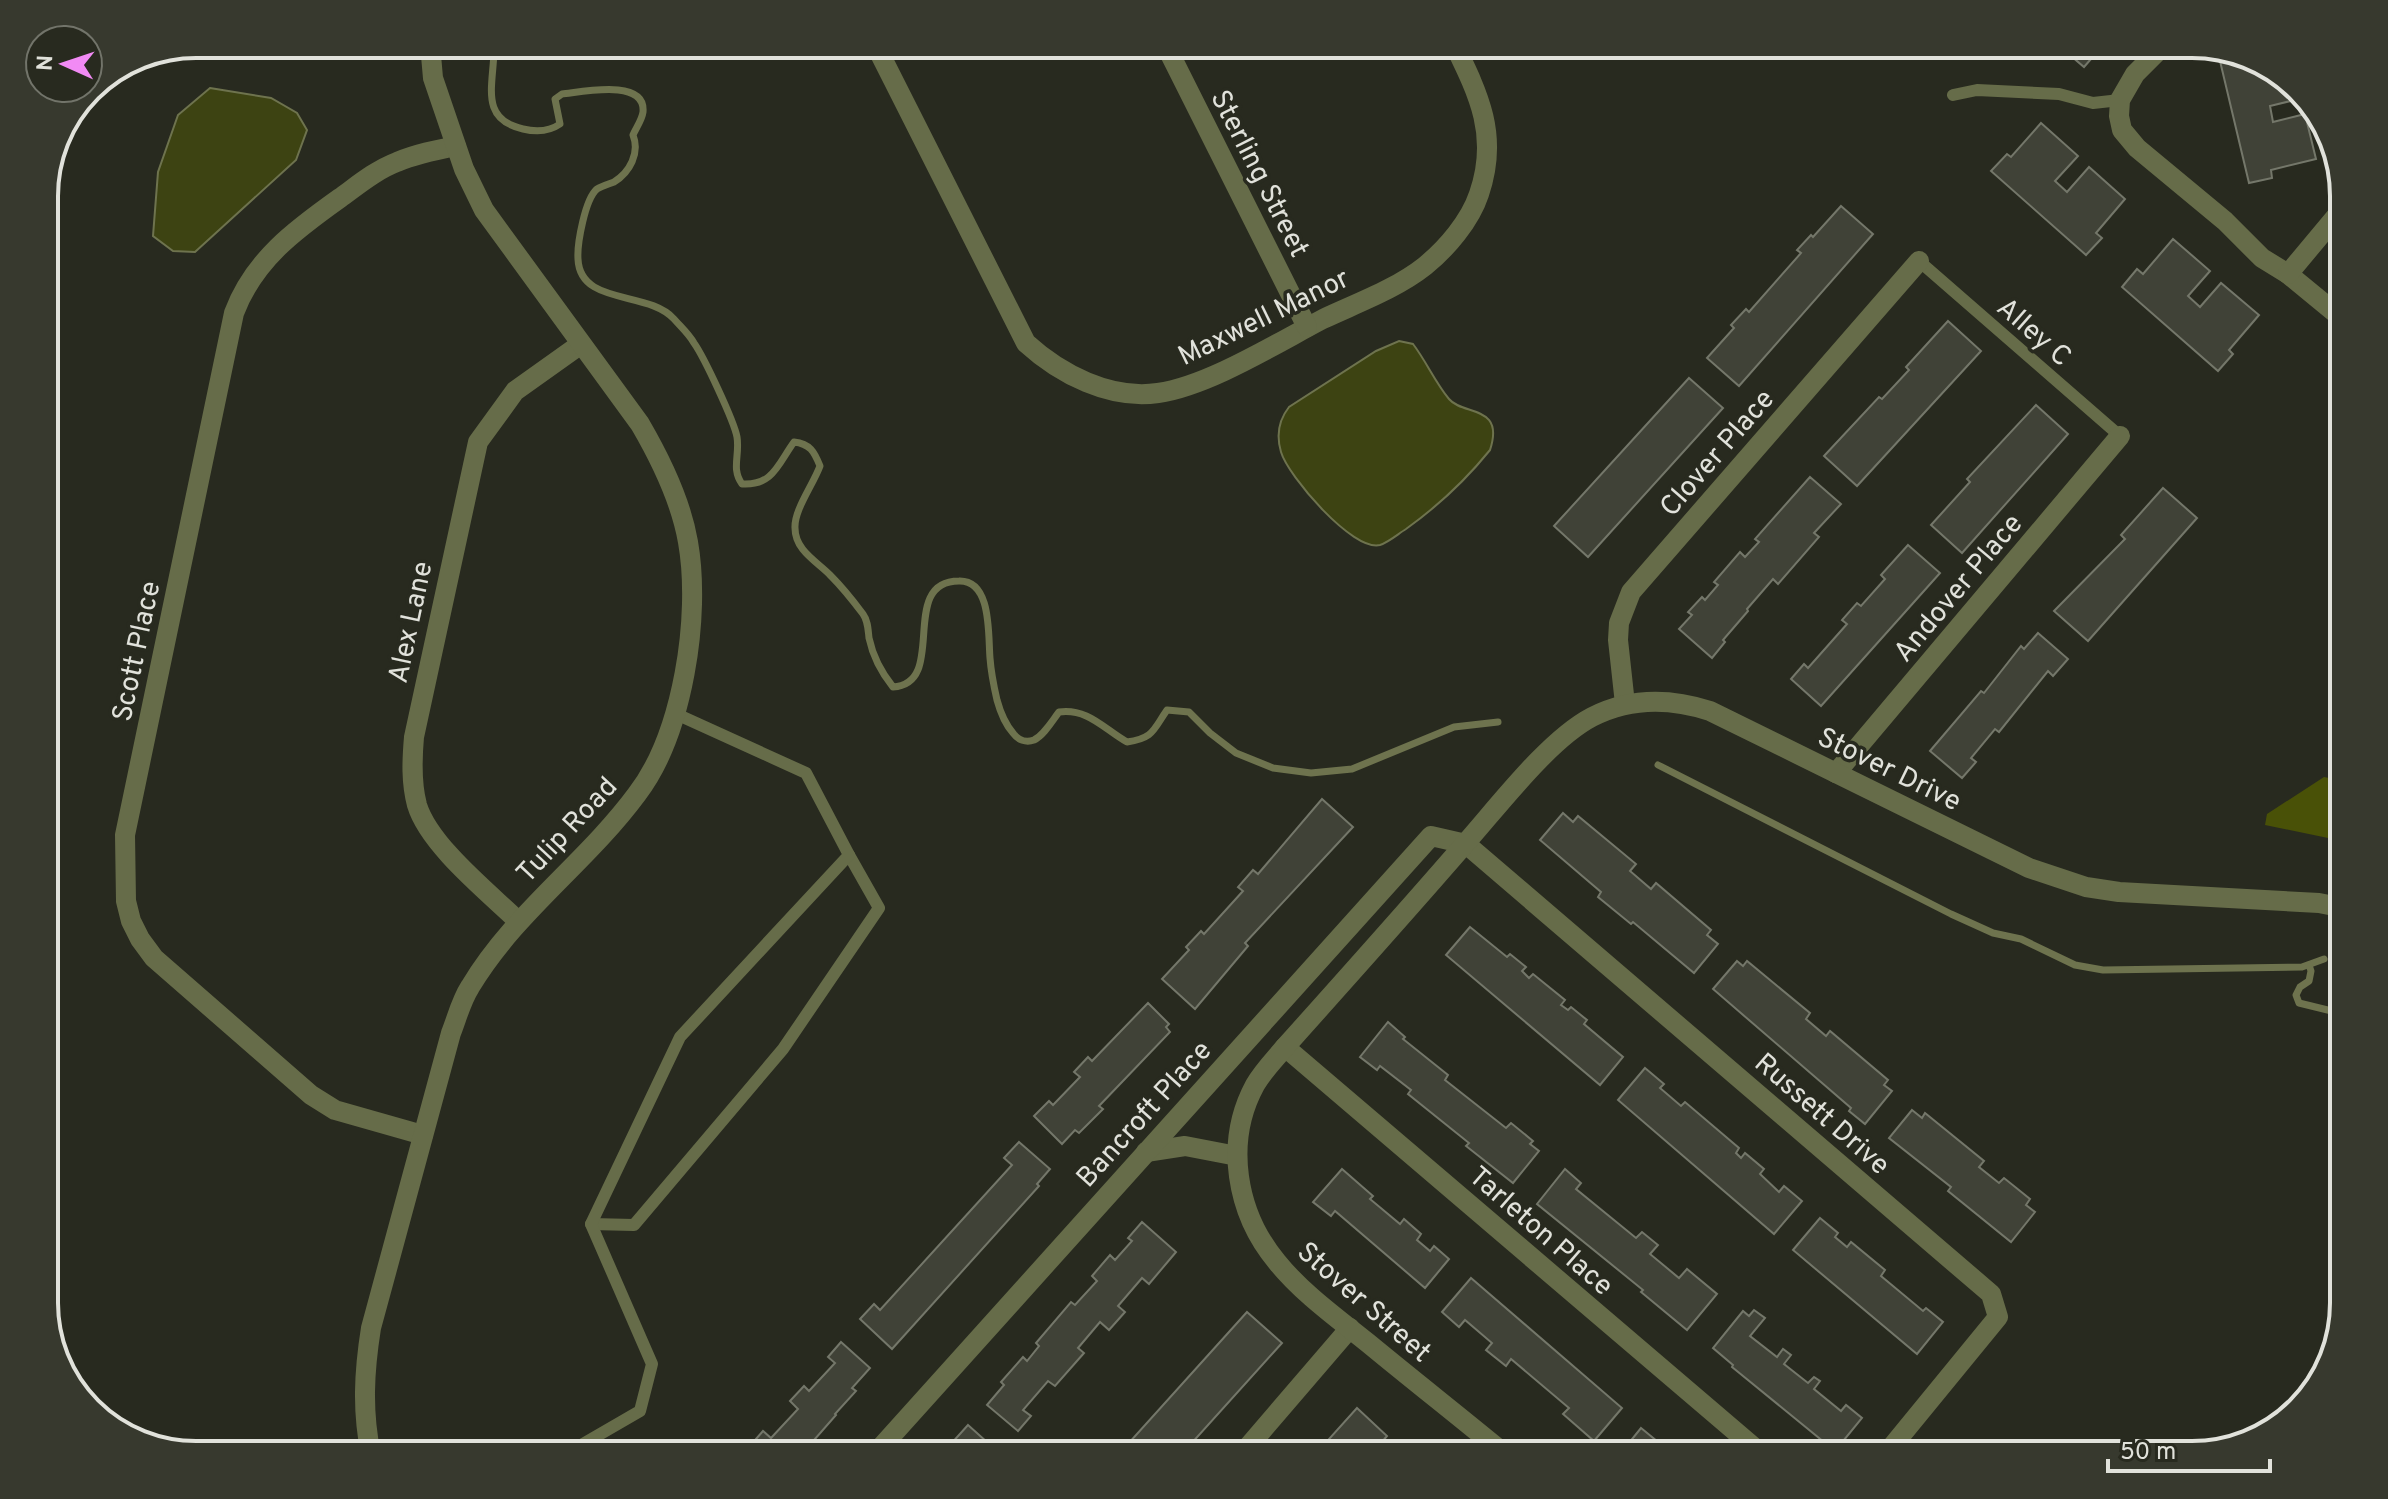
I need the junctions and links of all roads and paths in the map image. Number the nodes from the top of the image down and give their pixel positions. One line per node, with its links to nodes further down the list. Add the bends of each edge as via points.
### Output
1 (431, 58): 8 (street, Tulip Road)
2 (882, 58): 13 (street, Maxwell Manor, via 1014,323 1026,343 1062,372 1117,391 1157,393 1204,379)
3 (1172, 58): 13 (street, Sterling Street)
4 (1461, 58): 13 (street, Maxwell Manor, via 1479,94 1487,135 1479,195 1458,231 1425,266)
5 (2151, 58): 7 (street)
6 (1953, 95): 7 (lane, via 1977,90 2059,94 2093,103)
7 (2120, 100): 11 (street, via 2122,130 2137,148 2262,258)
8 (456, 146): 14 (street, Tulip Road, via 484,210); 24 (street, Scott Place, via 378,170 290,234 242,292 125,835 126,901 131,921 154,958 311,1095 335,1110)
9 (2330, 224): 11 (street)
10 (1919, 261): 15 (lane, Alley C); 16 (street, Clover Place, via 1631,592 1618,640)
11 (2288, 274): 12 (street)
12 (2330, 308)
13 (1307, 327)
14 (581, 344): 17 (street, Tulip Road, via 657,453 688,540 690,646); 22 (street, Alex Lane, via 515,391 478,442 414,737 413,780 424,821)
15 (2120, 436): 18 (street, Andover Place)
16 (1625, 704): 18 (street, Stover Drive, via 1666,701 1710,711); 19 (street, Stover Drive, via 1594,716 1563,738)
17 (674, 713): 20 (lane, via 806,773); 22 (street, Tulip Road, via 639,792)
18 (1836, 773): 21 (street, Stover Drive, via 2029,868 2086,887)
19 (1466, 844): 23 (street, Stover Street); 25 (street, Bancroft Place, via 1431,836); 35 (street, Russett Drive, via 1991,1294 1998,1317)
20 (849, 855): 27 (lane, via 680,1037); 27 (lane, via 879,908 783,1049 634,1225)
21 (2330, 905)
22 (518, 921): 24 (street, Tulip Road, via 468,989)
23 (1285, 1047): 26 (street, Stover Street, via 1245,1104); 34 (street, Tarleton Place)
24 (423, 1135): 29 (street, Tulip Road, via 371,1328 364,1378)
25 (1146, 1152): 26 (street, via 1185,1146); 31 (street, Bancroft Place)
26 (1237, 1156): 28 (street, Stover Street, via 1242,1198 1262,1241 1291,1278)
27 (591, 1224): 30 (lane, via 652,1364 640,1411)
28 (1350, 1328): 32 (street); 33 (street, Stover Street)
29 (368, 1441)
30 (588, 1441)
31 (887, 1441)
32 (1253, 1441)
33 (1489, 1441)
34 (1747, 1441)
35 (1896, 1441)

